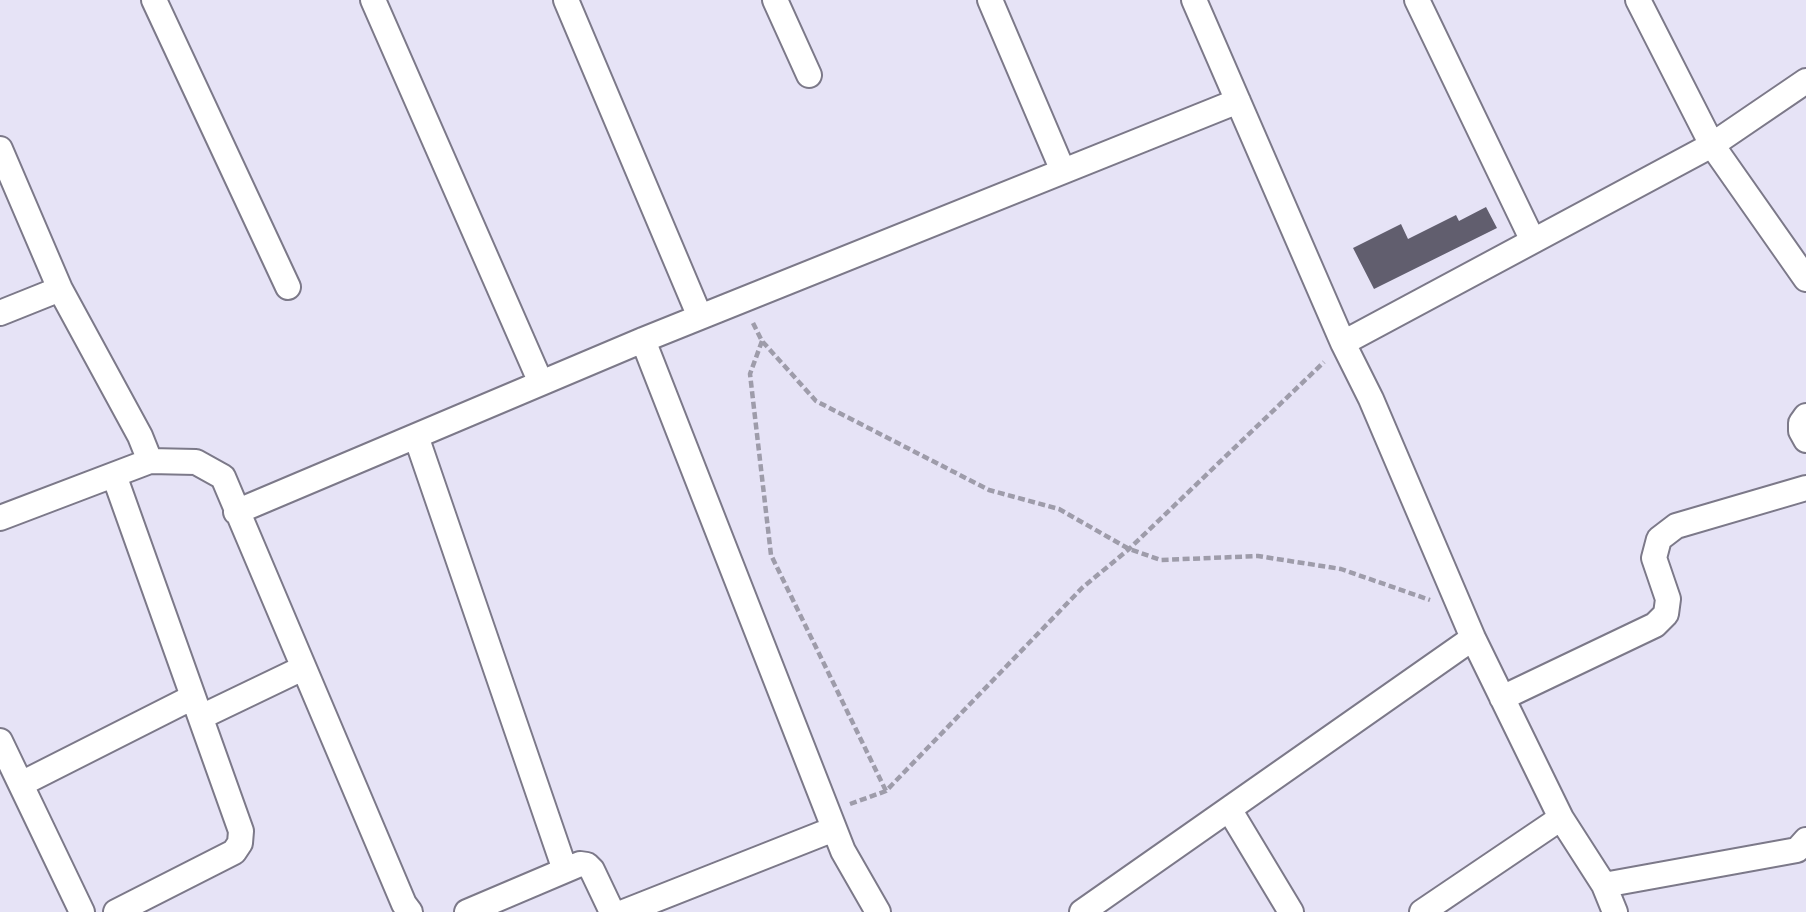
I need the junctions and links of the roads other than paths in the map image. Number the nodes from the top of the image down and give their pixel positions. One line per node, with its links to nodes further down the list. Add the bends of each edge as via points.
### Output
1 (154, 0): 17 (street)
2 (373, 0): 23 (street)
3 (566, 0): 20 (street)
4 (775, 0): 9 (street)
5 (990, 0): 14 (street)
6 (1194, 0): 11 (street)
7 (1417, 0): 15 (street)
8 (1638, 0): 12 (street)
9 (809, 75)
10 (1806, 81): 12 (street)
11 (1238, 101): 14 (street); 22 (street)
12 (1712, 145): 15 (street); 16 (street)
13 (0, 149): 18 (street)
14 (1063, 171): 20 (street)
15 (1533, 241): 22 (street)
16 (1806, 279)
17 (288, 287)
18 (60, 289): 19 (street); 27 (street)
19 (0, 313)
20 (700, 317): 21 (street)
21 (643, 340): 23 (street); 40 (street)
22 (1343, 343): 32 (street)
23 (541, 383): 25 (street)
24 (1806, 416): 26 (street, via 1801,431)
25 (416, 436): 30 (street); 42 (street)
26 (1806, 440)
27 (150, 461): 28 (street); 30 (street, via 196,463 223,477)
28 (114, 475): 31 (street); 35 (street)
29 (1806, 488): 34 (street, via 1676,526 1659,539 1654,558 1668,599 1666,614 1655,625)
30 (236, 512): 33 (street)
31 (0, 518)
32 (1474, 638): 34 (street); 38 (street)
33 (303, 668): 35 (street); 46 (street)
34 (1502, 698): 39 (street)
35 (197, 707): 37 (street); 45 (street, via 241,831 240,843 234,852)
36 (0, 740): 37 (street)
37 (21, 785): 44 (street)
38 (1229, 809): 51 (street); 52 (street)
39 (1561, 818): 43 (street); 53 (street)
40 (832, 820): 49 (street); 50 (street, via 843,851)
41 (1803, 852): 43 (street)
42 (565, 870): 47 (street); 48 (street, via 587,865)
43 (1604, 885): 54 (street)
44 (82, 912)
45 (116, 912)
46 (410, 912)
47 (467, 912)
48 (612, 912)
49 (624, 912)
50 (878, 912)
51 (1082, 912)
52 (1291, 912)
53 (1422, 912)
54 (1615, 912)

